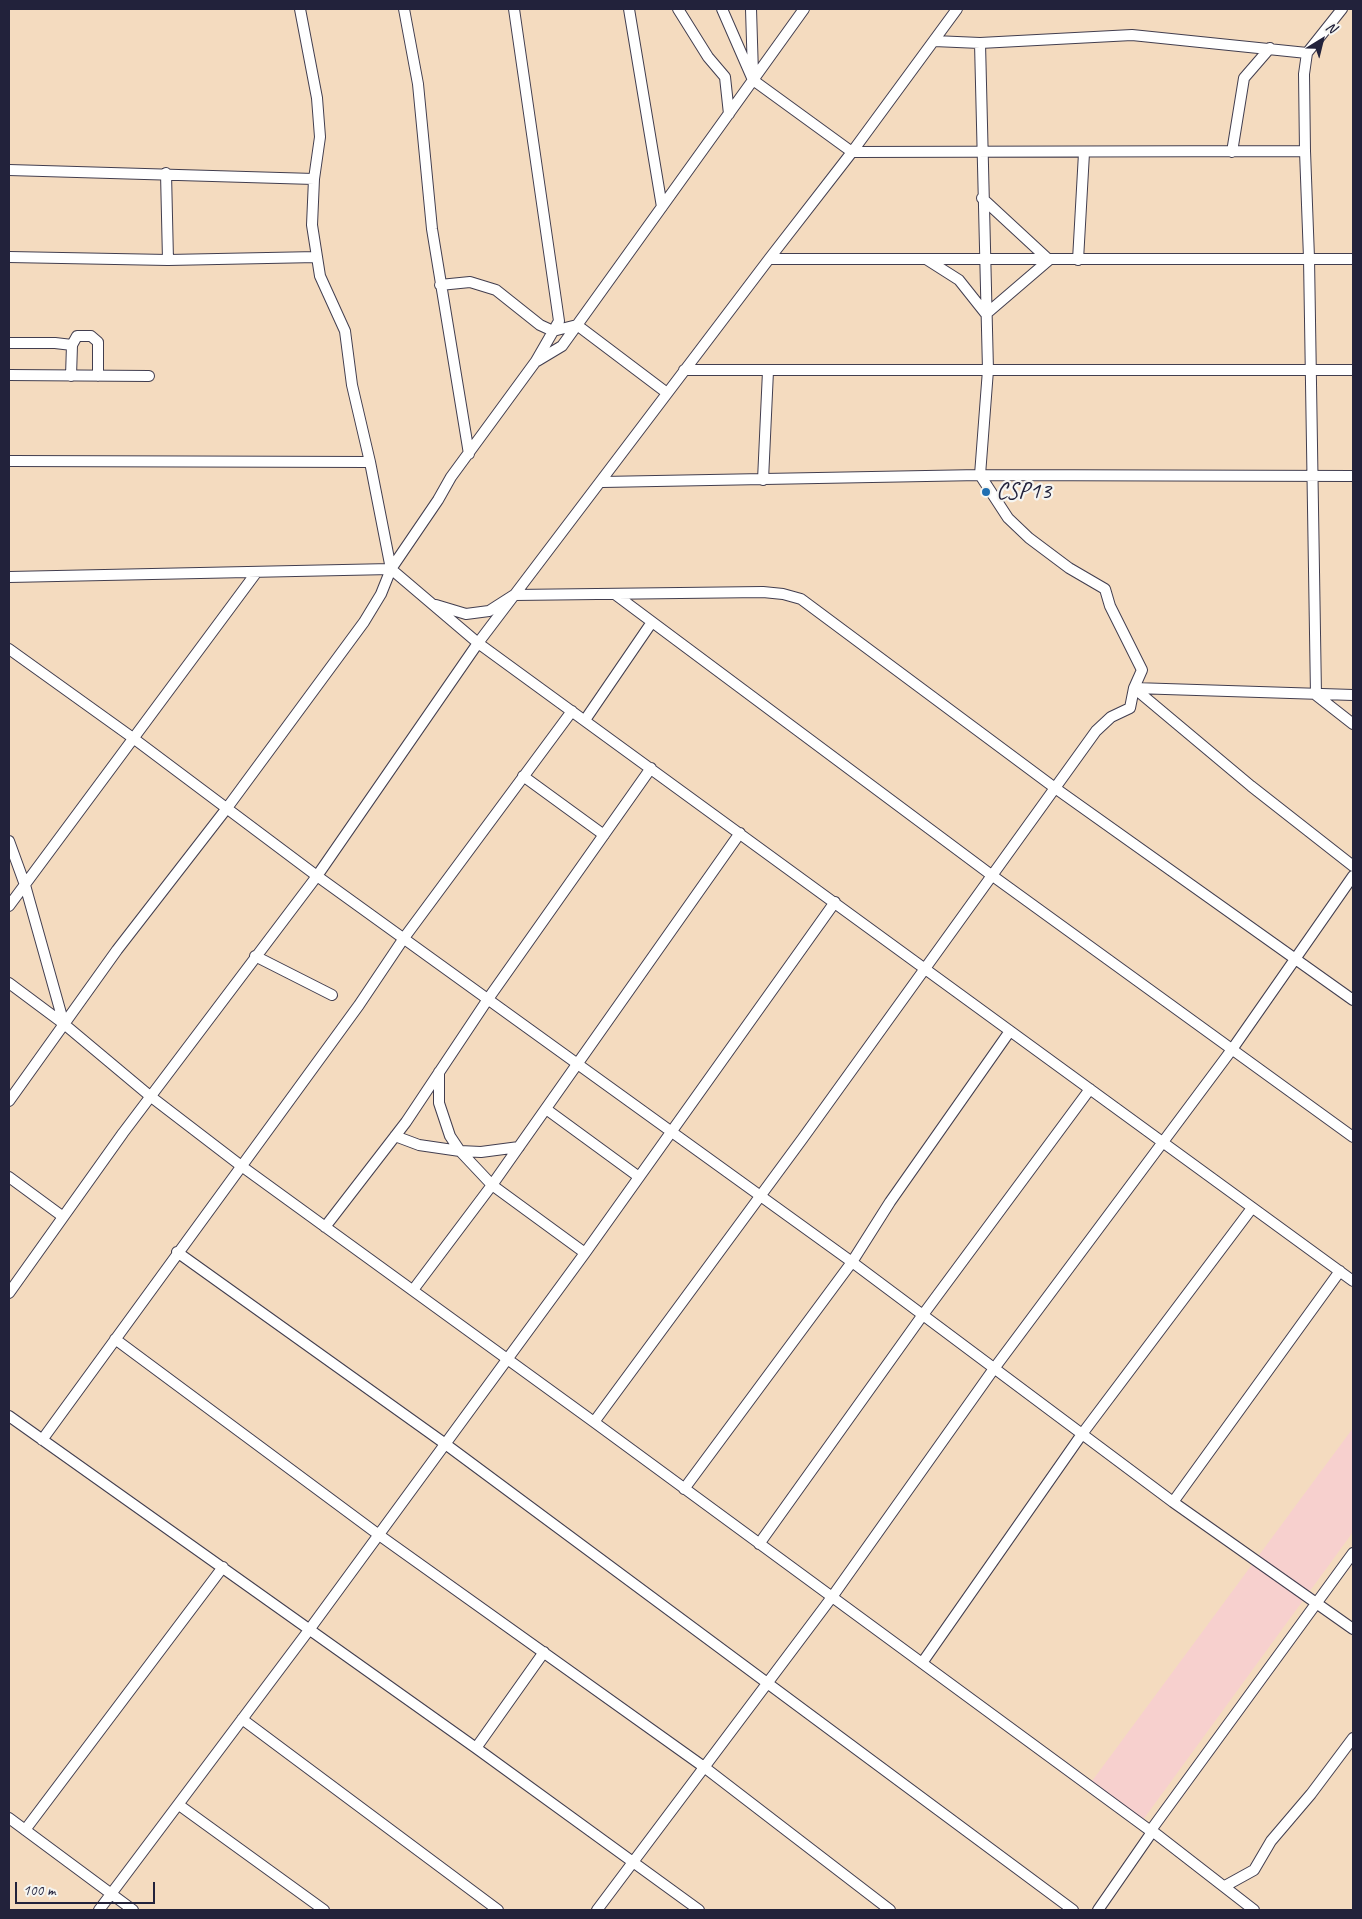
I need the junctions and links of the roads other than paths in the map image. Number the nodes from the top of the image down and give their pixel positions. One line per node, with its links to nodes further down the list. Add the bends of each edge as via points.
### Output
1 (300, 9): 24 (street, via 317,98 320,137)
2 (404, 9): 37 (street, via 418,84)
3 (514, 9): 40 (street, via 555,293 558,321)
4 (629, 9): 26 (street)
5 (678, 9): 16 (street, via 708,57 725,77)
6 (722, 9): 15 (street)
7 (752, 9): 15 (street)
8 (804, 9): 15 (street)
9 (1342, 9): 14 (street)
10 (951, 11): 11 (street)
11 (934, 41): 12 (street); 18 (street)
12 (980, 43): 13 (street, via 1132,35); 19 (street)
13 (1270, 48): 14 (street); 20 (street, via 1244,78)
14 (1307, 53): 17 (street, via 1304,74)
15 (754, 80): 16 (street); 18 (street)
16 (729, 114): 26 (street)
17 (1305, 151): 20 (street); 29 (street)
18 (852, 152): 19 (street); 30 (street)
19 (981, 152): 21 (street); 25 (street)
20 (1232, 152): 21 (street)
21 (1084, 153): 36 (street)
22 (9, 170): 23 (street)
23 (166, 173): 24 (street); 34 (street)
24 (314, 180): 28 (street, via 312,224)
25 (982, 198): 32 (street); 35 (street)
26 (662, 208): 39 (street)
27 (9, 257): 34 (street)
28 (317, 257): 34 (street); 56 (street, via 320,276 345,331 352,385)
29 (1309, 258): 33 (street); 36 (street); 48 (street)
30 (769, 259): 31 (street); 44 (street)
31 (926, 259): 32 (street); 38 (street, via 959,280)
32 (984, 259): 35 (street); 38 (street)
33 (1353, 259)
34 (168, 260)
35 (1049, 260): 36 (street); 38 (street)
36 (1078, 260)
37 (440, 285): 40 (street, via 470,282 496,290 540,325); 54 (street)
38 (986, 314): 45 (street)
39 (577, 325): 40 (street); 43 (street, via 562,346); 53 (street)
40 (553, 331): 43 (street)
41 (9, 343): 42 (street)
42 (72, 346): 50 (street); 51 (street, via 77,336 91,336 98,342)
43 (536, 361): 54 (street)
44 (684, 370): 47 (street); 53 (street)
45 (988, 370): 47 (street); 48 (street); 57 (street)
46 (1353, 370): 48 (street)
47 (768, 371): 60 (street)
48 (1310, 371): 58 (street)
49 (9, 375): 50 (street)
50 (71, 376): 51 (street)
51 (98, 376): 52 (street)
52 (149, 376)
53 (667, 393): 61 (street)
54 (469, 454): 62 (street)
55 (9, 462): 56 (street)
56 (370, 462): 62 (street)
57 (980, 475): 58 (street); 60 (street); 71 (street, via 1008,518 1029,538 1069,568 1105,589 1110,606 1142,670)
58 (1312, 476): 59 (street); 72 (street)
59 (1353, 476)
60 (763, 480): 61 (street)
61 (602, 482): 65 (street)
62 (391, 569): 63 (street); 67 (street); 81 (street, via 364,622)
63 (256, 572): 64 (street); 77 (street)
64 (9, 577)
65 (514, 595): 66 (street); 67 (street, via 489,611 466,614); 69 (street)
66 (616, 595): 68 (street); 80 (street, via 763,592 801,599)
67 (432, 604): 69 (street)
68 (652, 622): 75 (street); 86 (street)
69 (478, 643): 74 (street); 87 (street)
70 (9, 650): 77 (street)
71 (1134, 688): 72 (street); 80 (street, via 1130,708 1111,716 1096,731); 85 (street)
72 (1316, 695): 73 (street); 76 (street)
73 (1353, 695)
74 (572, 711): 75 (street); 79 (street)
75 (585, 720): 78 (street)
76 (1353, 724)
77 (132, 738): 81 (street); 89 (street)
78 (651, 768): 82 (street); 83 (street)
79 (524, 776): 83 (street); 92 (street)
80 (1055, 788): 86 (street); 94 (street)
81 (227, 808): 87 (street); 100 (street)
82 (740, 833): 90 (street); 103 (street)
83 (604, 835): 98 (street)
84 (9, 841): 89 (street)
85 (1353, 866)
86 (990, 874): 95 (street); 102 (street)
87 (317, 876): 92 (street); 93 (street)
88 (1353, 876): 94 (street)
89 (25, 885): 91 (street); 100 (street)
90 (835, 902): 95 (street); 109 (street)
91 (9, 906)
92 (404, 938): 98 (street); 115 (street)
93 (255, 956): 97 (street); 106 (street)
94 (1296, 959): 99 (street); 102 (street)
95 (923, 969): 101 (street); 119 (street)
96 (9, 983): 100 (street)
97 (332, 995)
98 (488, 999): 103 (street); 104 (street)
99 (1353, 1000)
100 (64, 1024): 106 (street); 107 (street)
101 (1010, 1032): 105 (street); 125 (street, via 890,1202)
102 (1233, 1048): 111 (street); 112 (street)
103 (578, 1063): 108 (street); 109 (street)
104 (440, 1072): 110 (street); 114 (street, via 439,1103 450,1136)
105 (1090, 1089): 112 (street); 130 (street)
106 (150, 1096): 115 (street); 121 (street)
107 (9, 1101)
108 (546, 1109): 113 (street); 117 (street)
109 (672, 1131): 117 (street); 119 (street)
110 (395, 1136): 114 (street, via 419,1145); 122 (street)
111 (1353, 1136)
112 (1163, 1142): 120 (street); 133 (street)
113 (519, 1147): 114 (street); 118 (street)
114 (460, 1151): 118 (street)
115 (240, 1165): 122 (street); 123 (street)
116 (9, 1177): 121 (street)
117 (639, 1177): 124 (street)
118 (492, 1185): 124 (street); 128 (street)
119 (761, 1196): 125 (street); 135 (street)
120 (1252, 1208): 126 (street); 136 (street)
121 (62, 1216): 129 (street)
122 (325, 1227): 128 (street)
123 (177, 1252): 131 (street); 138 (street)
124 (584, 1253): 132 (street)
125 (852, 1262): 130 (street); 139 (street)
126 (1340, 1271): 127 (street); 140 (street)
127 (1353, 1281)
128 (413, 1290): 132 (street)
129 (9, 1293)
130 (922, 1316): 133 (street); 142 (street)
131 (115, 1339): 137 (street); 141 (street)
132 (507, 1358): 135 (street); 138 (street)
133 (993, 1370): 136 (street); 145 (street)
134 (9, 1416): 137 (street)
135 (594, 1422): 139 (street)
136 (1082, 1434): 140 (street); 150 (street)
137 (42, 1440): 144 (street)
138 (444, 1443): 141 (street); 151 (street)
139 (684, 1489): 142 (street)
140 (1173, 1502): 146 (street)
141 (379, 1535): 147 (street); 149 (street)
142 (759, 1544): 145 (street)
143 (1353, 1553): 146 (street)
144 (223, 1567): 147 (street); 158 (street)
145 (832, 1597): 150 (street); 151 (street)
146 (1316, 1603): 148 (street); 159 (street)
147 (310, 1630): 152 (street); 154 (street)
148 (1353, 1630)
149 (544, 1652): 154 (street); 155 (street)
150 (922, 1663): 159 (street)
151 (768, 1683): 155 (street); 170 (street)
152 (242, 1719): 156 (street); 166 (street)
153 (1353, 1738): 161 (street, via 1270,1841 1254,1870)
154 (476, 1748): 160 (street)
155 (704, 1767): 160 (street); 169 (street)
156 (179, 1805): 162 (street); 165 (street)
157 (9, 1818): 158 (street)
158 (25, 1830): 162 (street)
159 (1152, 1831): 161 (street); 171 (street)
160 (633, 1861): 167 (street); 168 (street)
161 (1225, 1886): 172 (street)
162 (111, 1894): 163 (street); 164 (street)
163 (99, 1910)
164 (133, 1910)
165 (324, 1910)
166 (498, 1910)
167 (596, 1910)
168 (699, 1910)
169 (890, 1910)
170 (1073, 1910)
171 (1098, 1910)
172 (1254, 1910)

